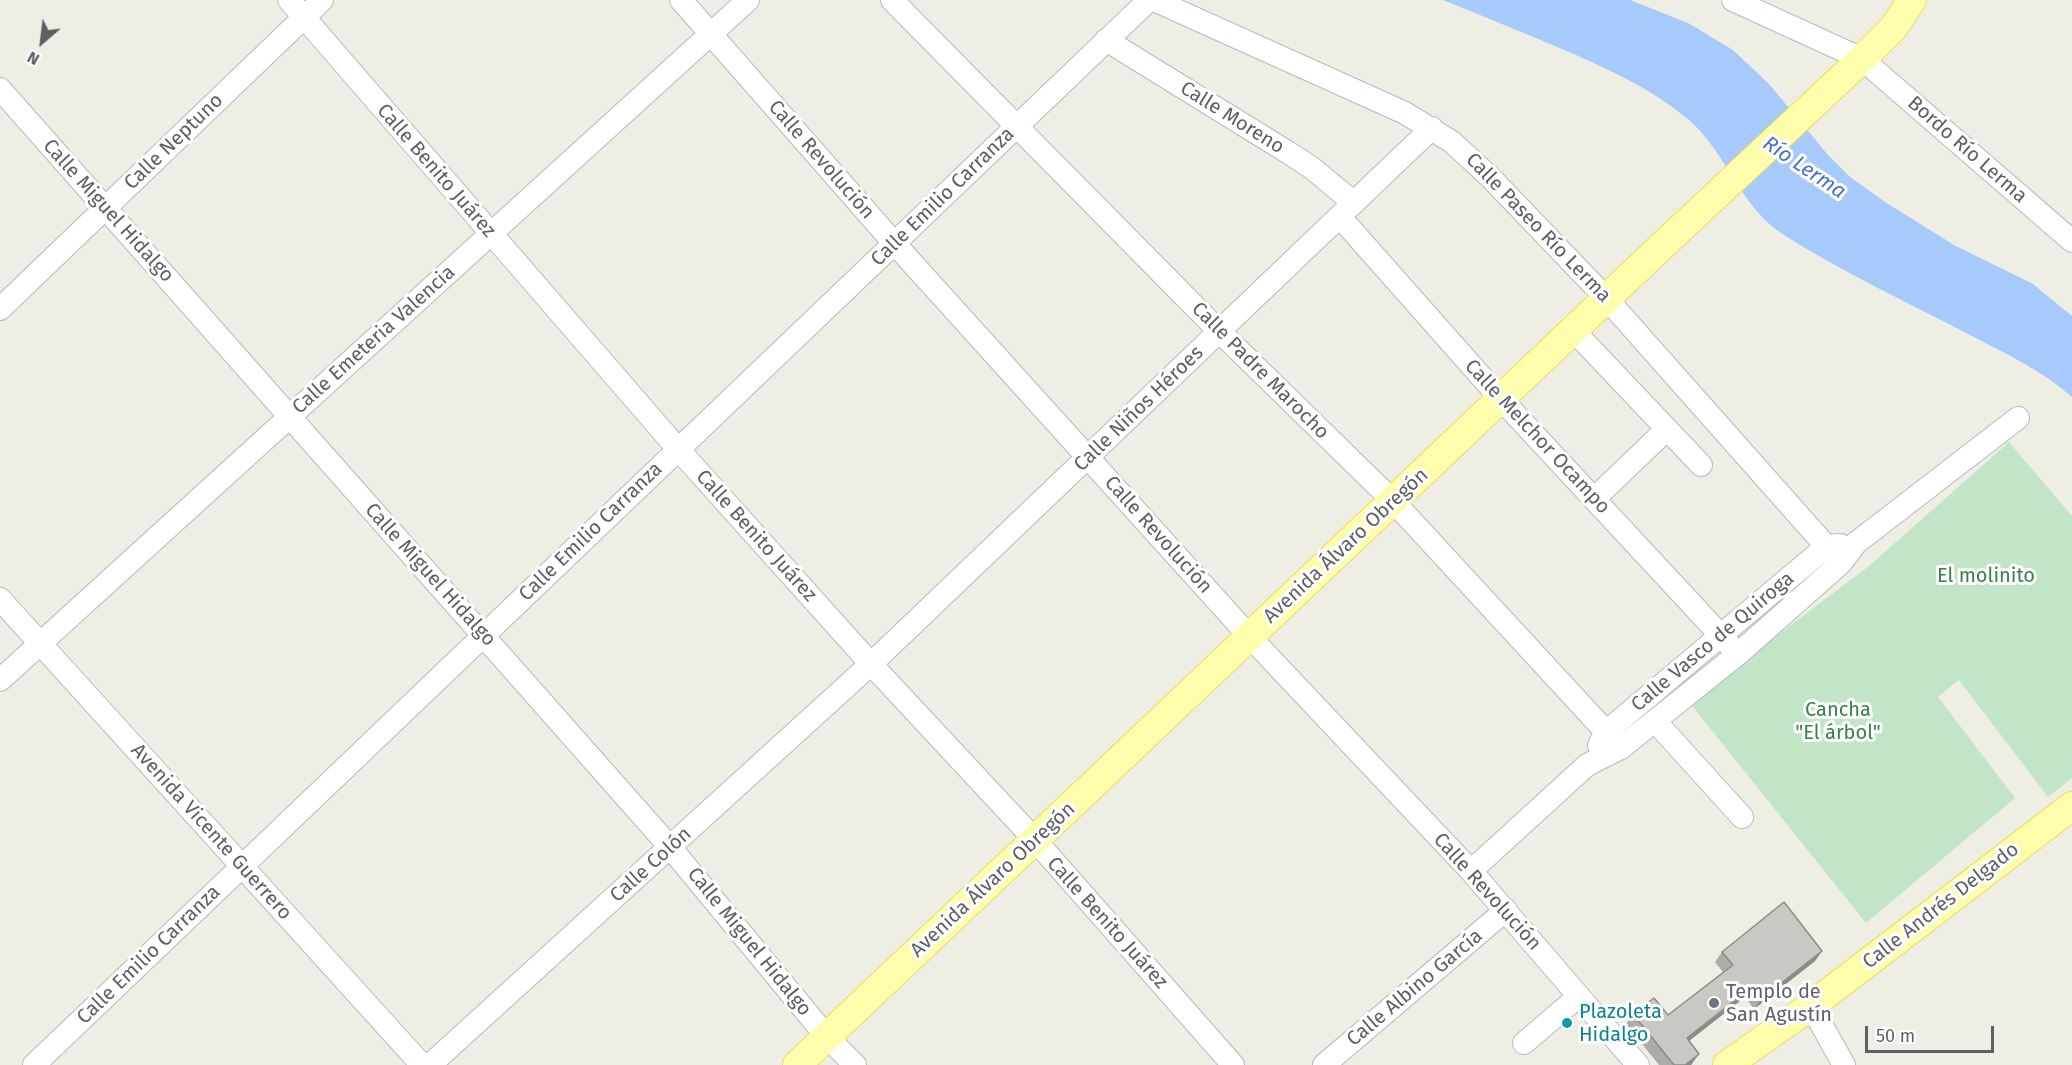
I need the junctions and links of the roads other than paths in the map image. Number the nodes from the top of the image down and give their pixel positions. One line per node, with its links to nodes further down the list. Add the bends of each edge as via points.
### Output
1 (289, 0): 11 (street, Calle Benito Juárez)
2 (322, 0): 11 (street, Calle Neptuno)
3 (681, 0): 13 (street, Calle Revolución)
4 (748, 0): 13 (street, Calle Emeteria Valencia)
5 (892, 0): 17 (street, Calle Padre Marocho)
6 (1149, 0): 14 (street, Calle Emilio Carranza)
7 (1154, 0): 18 (street, Calle Paseo Río Lerma)
8 (1733, 0): 15 (street, Bordo Río Lerma)
9 (1912, 0): 12 (main road, Avenida Álvaro Obregón)
10 (1933, 0): 12 (main road, Avenida Álvaro Obregón)
11 (304, 18): 19 (street, Calle Neptuno); 21 (street, Calle Benito Juárez)
12 (1894, 27): 15 (main road, Avenida Álvaro Obregón)
13 (711, 34): 21 (street, Calle Emeteria Valencia); 23 (street, Calle Revolución)
14 (1106, 40): 17 (street, Calle Emilio Carranza); 20 (street, Calle Moreno, via 1312,168)
15 (1855, 65): 22 (street, Bordo Río Lerma); 24 (main road, Avenida Álvaro Obregón)
16 (0, 89): 19 (street, Calle Miguel Hidalgo)
17 (1016, 127): 23 (street, Calle Emilio Carranza); 27 (street, Calle Padre Marocho)
18 (1432, 128): 20 (street, Calle Niños Héroes); 24 (street, Calle Paseo Río Lerma, via 1472,159)
19 (105, 208): 25 (street, Calle Neptuno); 29 (street, Calle Miguel Hidalgo)
20 (1347, 210): 27 (street, Calle Niños Héroes); 28 (street, Calle Melchor Ocampo)
21 (491, 234): 29 (street, Calle Emeteria Valencia); 32 (street, Calle Benito Juárez)
22 (2072, 241)
23 (894, 243): 32 (street, Calle Emilio Carranza); 33 (street, Calle Revolución)
24 (1606, 298): 26 (main road, Avenida Álvaro Obregón); 37 (street, Calle Paseo Río Lerma)
25 (0, 309)
26 (1573, 330): 28 (main road, Avenida Álvaro Obregón); 31 (street)
27 (1220, 332): 33 (street, Calle Niños Héroes); 36 (street, Calle Padre Marocho)
28 (1501, 399): 35 (street, Calle Melchor Ocampo); 36 (main road, Avenida Álvaro Obregón)
29 (290, 417): 39 (street, Calle Miguel Hidalgo); 42 (street, Calle Emeteria Valencia)
30 (2018, 418): 37 (street, via 1856,543)
31 (1666, 429): 34 (street); 35 (street)
32 (678, 449): 39 (street, Calle Emilio Carranza); 44 (street, Calle Benito Juárez)
33 (1089, 458): 41 (street, Calle Revolución); 44 (street, Calle Niños Héroes)
34 (1701, 465)
35 (1594, 499): 40 (street, Calle Melchor Ocampo)
36 (1393, 501): 41 (main road, Avenida Álvaro Obregón); 47 (street, Calle Padre Marocho)
37 (1834, 554): 40 (street, Calle Vasco de Quiroga); 43 (street, Calle Vasco de Quiroga)
38 (0, 599): 42 (street, Avenida Vicente Guerrero)
39 (483, 636): 53 (street, Calle Miguel Hidalgo); 54 (street, Calle Emilio Carranza)
40 (1721, 636): 43 (street, Calle Melchor Ocampo); 47 (street, Calle Vasco de Quiroga)
41 (1250, 637): 52 (main road, Avenida Álvaro Obregón); 55 (street, Calle Revolución)
42 (40, 643): 45 (street, Calle Emeteria Valencia); 54 (street, Avenida Vicente Guerrero)
43 (1738, 654): 46 (street, Calle Vasco de Quiroga)
44 (871, 664): 52 (street, Calle Benito Juárez); 53 (street, Calle Colón)
45 (0, 680)
46 (1655, 721): 48 (street, Calle Vasco de Quiroga); 51 (street)
47 (1606, 732): 48 (street, Calle Padre Marocho); 49 (street, Calle Vasco de Quiroga)
48 (1622, 748): 49 (street, Calle Vasco de Quiroga)
49 (1587, 765): 55 (street, Calle Vasco de Quiroga)
50 (2072, 806): 58 (main road, Calle Andrés Delgado)
51 (1742, 817)
52 (1035, 840): 59 (main road, Avenida Álvaro Obregón); 66 (street, Calle Benito Juárez)
53 (670, 847): 59 (street, Calle Miguel Hidalgo); 63 (street, Calle Colón)
54 (242, 866): 61 (street, Calle Emilio Carranza); 62 (street, Avenida Vicente Guerrero)
55 (1471, 871): 56 (street, Calle Revolución)
56 (1506, 910): 57 (street, Calle Revolución); 67 (street, Calle Albino García)
57 (1579, 996): 60 (street); 68 (street, Calle Revolución)
58 (1811, 1006): 69 (main road, Calle Andrés Delgado); 70 (street)
59 (827, 1037): 64 (main road, Avenida Álvaro Obregón); 65 (street, Calle Miguel Hidalgo)
60 (1524, 1043)
61 (34, 1065)
62 (422, 1065)
63 (430, 1065)
64 (797, 1065)
65 (855, 1065)
66 (1233, 1065)
67 (1324, 1065)
68 (1638, 1065)
69 (1727, 1065)
70 (1844, 1065)

